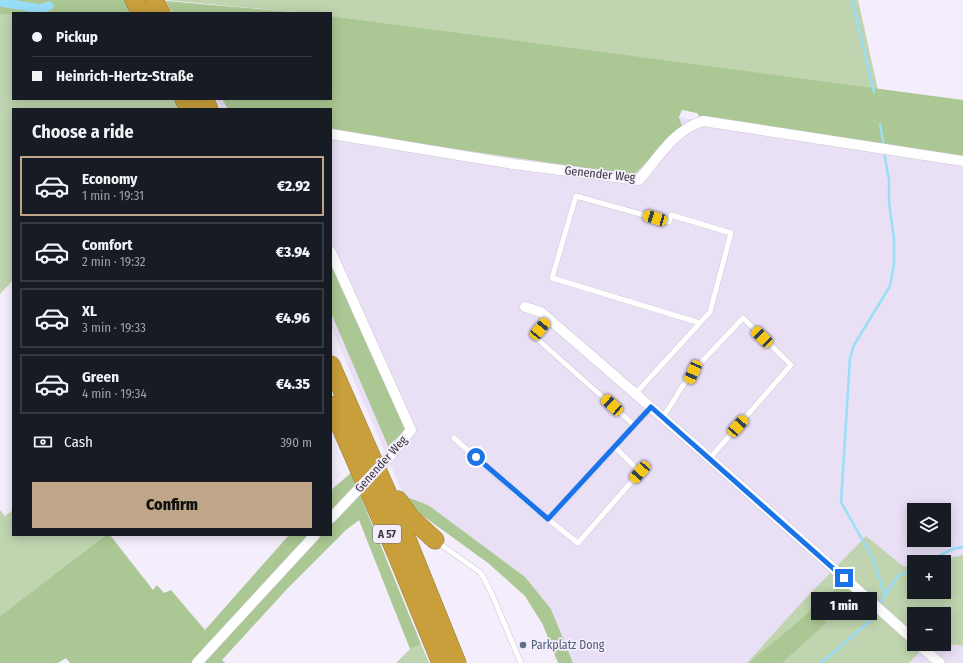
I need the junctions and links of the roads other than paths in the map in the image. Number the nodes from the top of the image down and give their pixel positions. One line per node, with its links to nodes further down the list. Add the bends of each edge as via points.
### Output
1 (134, 0): 3 (highway)
2 (154, 0): 4 (highway)
3 (140, 12)
4 (160, 12)
5 (332, 134): 6 (street, Genender Weg, via 513,164 639,180 679,133 692,124 703,121)
6 (963, 161)
7 (332, 254): 21 (street, Genender Weg, bridge, via 411,430)
8 (525, 307): 9 (street, via 541,312)
9 (548, 318): 12 (street); 16 (lane, via 534,336)
10 (700, 323): 10 (lane, via 710,312 731,233 671,215 668,222 576,196 552,278); 12 (lane)
11 (332, 367): 20 (highway, A 57)
12 (635, 394): 14 (street)
13 (332, 407): 28 (highway, A 57)
14 (651, 407): 15 (street); 16 (lane)
15 (662, 417): 19 (street); 19 (lane, via 672,407 693,372 743,318 791,365)
16 (634, 425): 18 (lane)
17 (454, 438): 22 (lane)
18 (615, 447): 22 (lane); 22 (lane, via 640,472 578,543)
19 (710, 458): 25 (street)
20 (378, 471): 24 (highway, via 407,513); 29 (highway, A 57)
21 (332, 517)
22 (548, 519)
23 (314, 536): 27 (street)
24 (435, 540): 30 (lane, via 481,573)
25 (907, 634)
26 (926, 651): 31 (street)
27 (197, 663)
28 (441, 663)
29 (457, 663)
30 (520, 663)
31 (940, 663)

